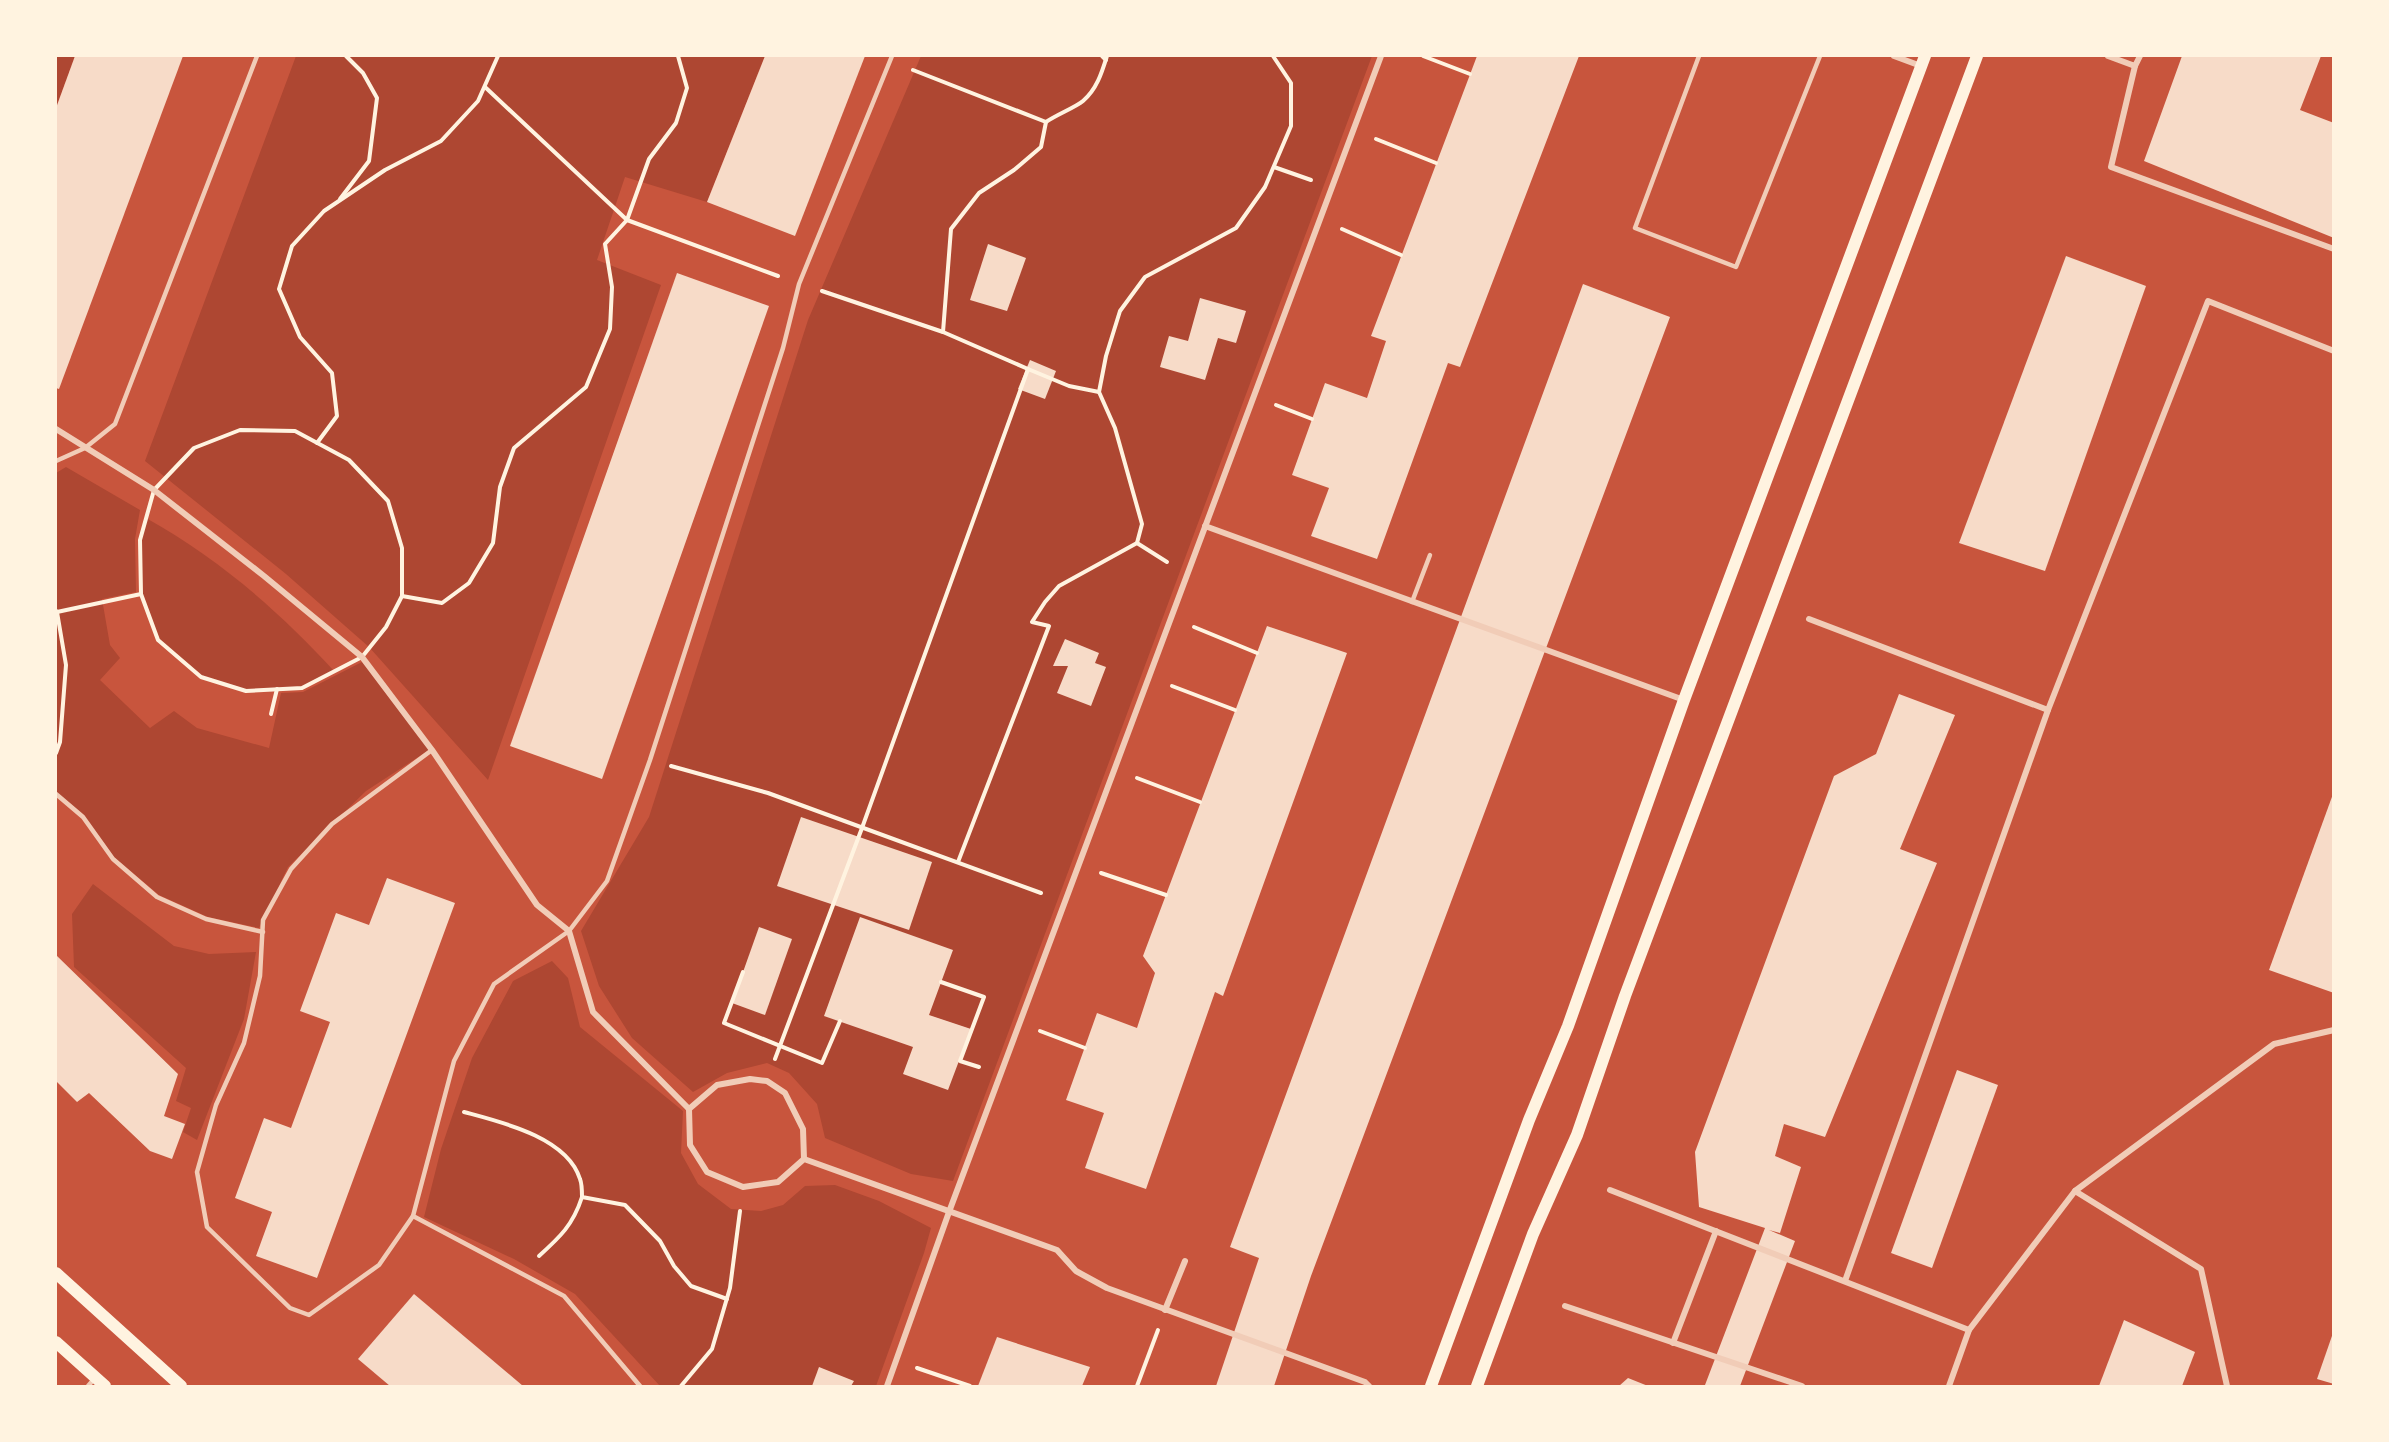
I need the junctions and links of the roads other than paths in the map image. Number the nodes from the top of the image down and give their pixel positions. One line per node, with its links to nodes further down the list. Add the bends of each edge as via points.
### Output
1 (257, 56): 15 (lane, via 115,424)
2 (1381, 56): 17 (street)
3 (1699, 56): 4 (lane, via 1635,228 1736,267)
4 (1820, 56)
5 (1894, 56): 10 (street)
6 (1977, 56): 50 (main road, via 1625,996 1577,1136 1533,1234)
7 (2108, 56): 11 (street)
8 (2140, 56): 11 (street)
9 (890, 58): 25 (lane, via 799,284 779,360 607,881)
10 (1923, 61): 21 (main road)
11 (2135, 66): 12 (street, via 2111,166)
12 (2334, 249)
13 (2334, 351): 22 (street, via 2208,301)
14 (56, 429): 15 (street)
15 (85, 448): 16 (lane); 23 (street, via 154,490 362,657)
16 (56, 461)
17 (1205, 526): 19 (street); 32 (street)
18 (1431, 555): 19 (lane)
19 (1412, 602): 21 (street)
20 (1809, 619): 22 (street)
21 (1684, 700): 49 (main road, via 1568,1026 1528,1120)
22 (2048, 710): 37 (street)
23 (432, 750): 25 (street, via 537,905); 26 (lane, via 332,824 291,869 263,921)
24 (56, 795): 26 (lane, via 83,817 113,859 157,897 206,919)
25 (569, 930): 28 (street, via 593,1012); 33 (lane, via 494,984 454,1061)
26 (263, 932): 33 (lane, via 260,976 244,1043 216,1105 197,1172 207,1227 290,1308 309,1316 379,1265)
27 (2334, 1030): 31 (street, via 2274,1044)
28 (690, 1109): 29 (street, via 690,1145 707,1172 743,1187 778,1182); 29 (street, via 717,1085 750,1078 767,1081 785,1093 803,1129)
29 (804, 1159): 32 (street)
30 (1611, 1190): 34 (street)
31 (2075, 1191): 40 (street); 53 (street, via 2201,1269)
32 (949, 1212): 39 (street, via 1057,1250 1076,1271 1107,1288); 47 (street)
33 (413, 1216): 46 (lane, via 564,1296)
34 (1716, 1231): 37 (street); 42 (street)
35 (1185, 1261): 39 (street)
36 (56, 1273): 45 (main road)
37 (1845, 1281): 40 (street)
38 (1565, 1306): 42 (street)
39 (1165, 1310): 48 (street)
40 (1969, 1329): 52 (street)
41 (56, 1342): 43 (main road)
42 (1673, 1343): 51 (street)
43 (91, 1382): 44 (main road)
44 (105, 1386)
45 (182, 1386)
46 (640, 1386)
47 (887, 1386)
48 (1369, 1386)
49 (1431, 1386)
50 (1477, 1386)
51 (1802, 1386)
52 (1949, 1386)
53 (2227, 1386)

